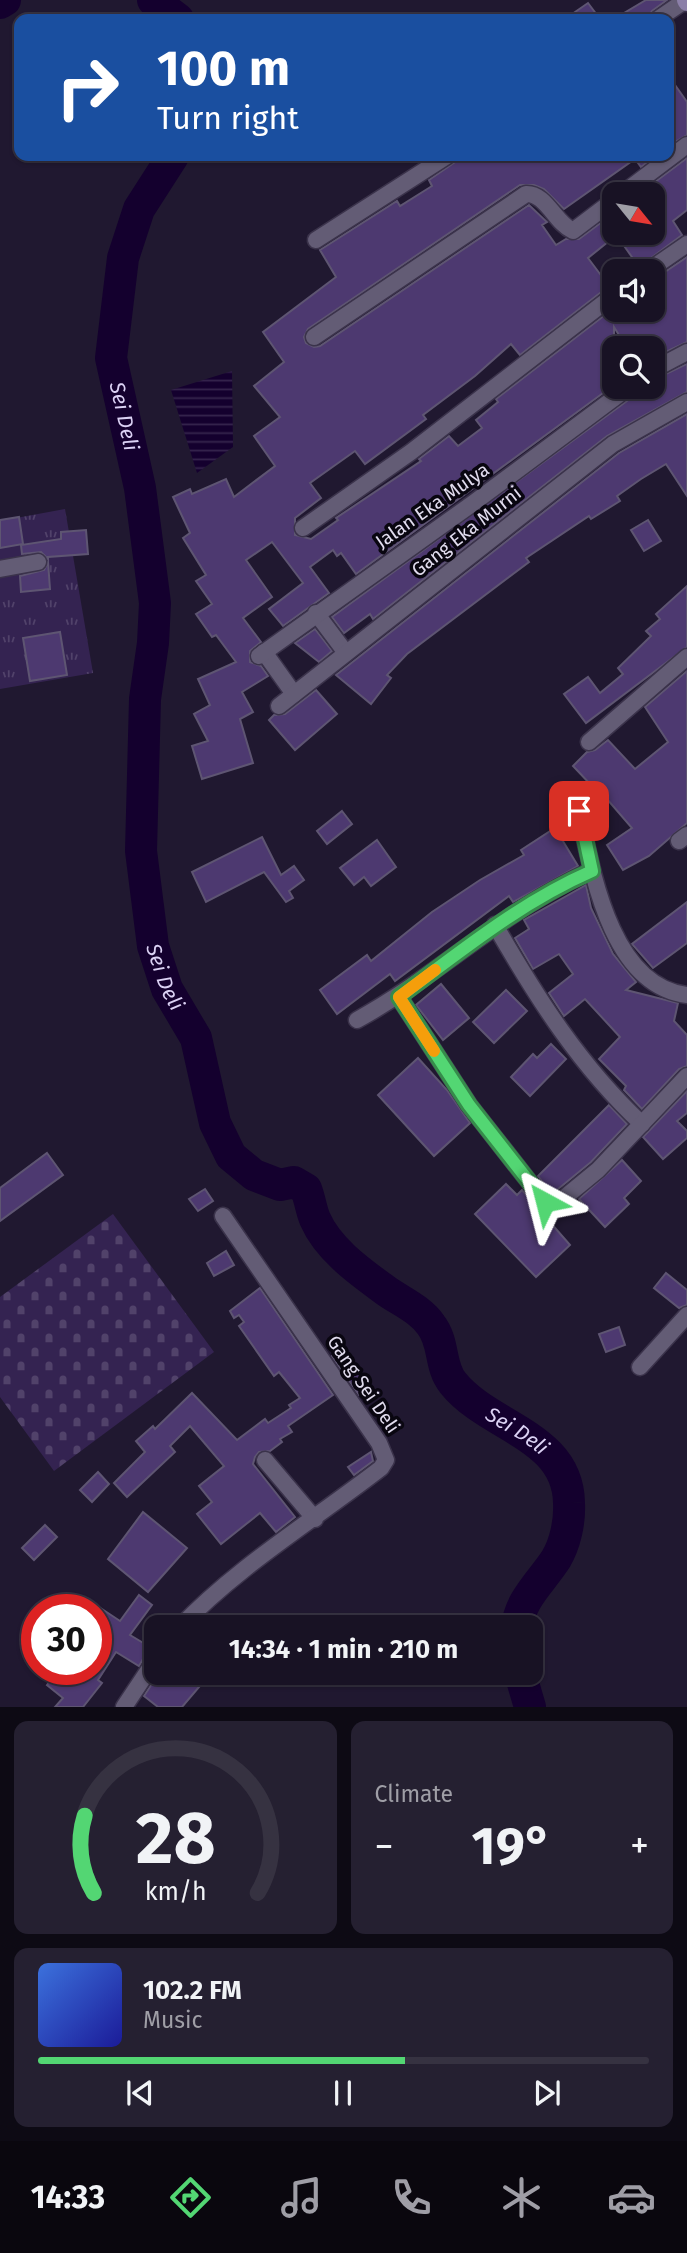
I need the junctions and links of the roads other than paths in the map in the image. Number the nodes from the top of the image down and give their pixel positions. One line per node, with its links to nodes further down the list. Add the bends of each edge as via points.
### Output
1 (686, 1): 2 (street)
2 (666, 14)
3 (439, 161): 7 (street)
4 (666, 161): 5 (street)
5 (638, 182)
6 (602, 209): 11 (street, via 573,231 538,197 526,194)
7 (316, 240)
8 (687, 244): 9 (street)
9 (665, 259)
10 (602, 304): 16 (street, via 411,452)
11 (314, 337)
12 (687, 352): 13 (street)
13 (665, 364)
14 (613, 399): 19 (street, Jalan Eka Mulya)
15 (687, 402): 20 (street, Gang Eka Murni, via 613,444)
16 (303, 528)
17 (38, 562): 18 (street)
18 (0, 569)
19 (316, 613): 20 (street); 22 (street, Jalan Eka Mulya, via 261,654)
20 (346, 653): 22 (street, Gang Eka Murni)
21 (687, 657): 24 (street)
22 (294, 694): 23 (street, Gang Eka Murni)
23 (279, 706)
24 (589, 742)
25 (579, 811): 26 (street)
26 (592, 871): 27 (street); 28 (street, via 622,949 642,975 663,989)
27 (495, 925): 29 (street); 32 (street, via 539,1001 582,1062)
28 (687, 995)
29 (399, 997): 30 (street); 32 (street, via 469,1105 550,1206 598,1170)
30 (358, 1020)
31 (687, 1076): 32 (street)
32 (642, 1124)
33 (223, 1216): 37 (street, Gang Sei Deli, via 386,1456 381,1468)
34 (687, 1315): 35 (street)
35 (640, 1367)
36 (265, 1460): 37 (street)
37 (315, 1519): 38 (street, Gang Sei Deli, via 221,1587)
38 (192, 1615)
39 (144, 1677): 40 (street)
40 (124, 1707)

